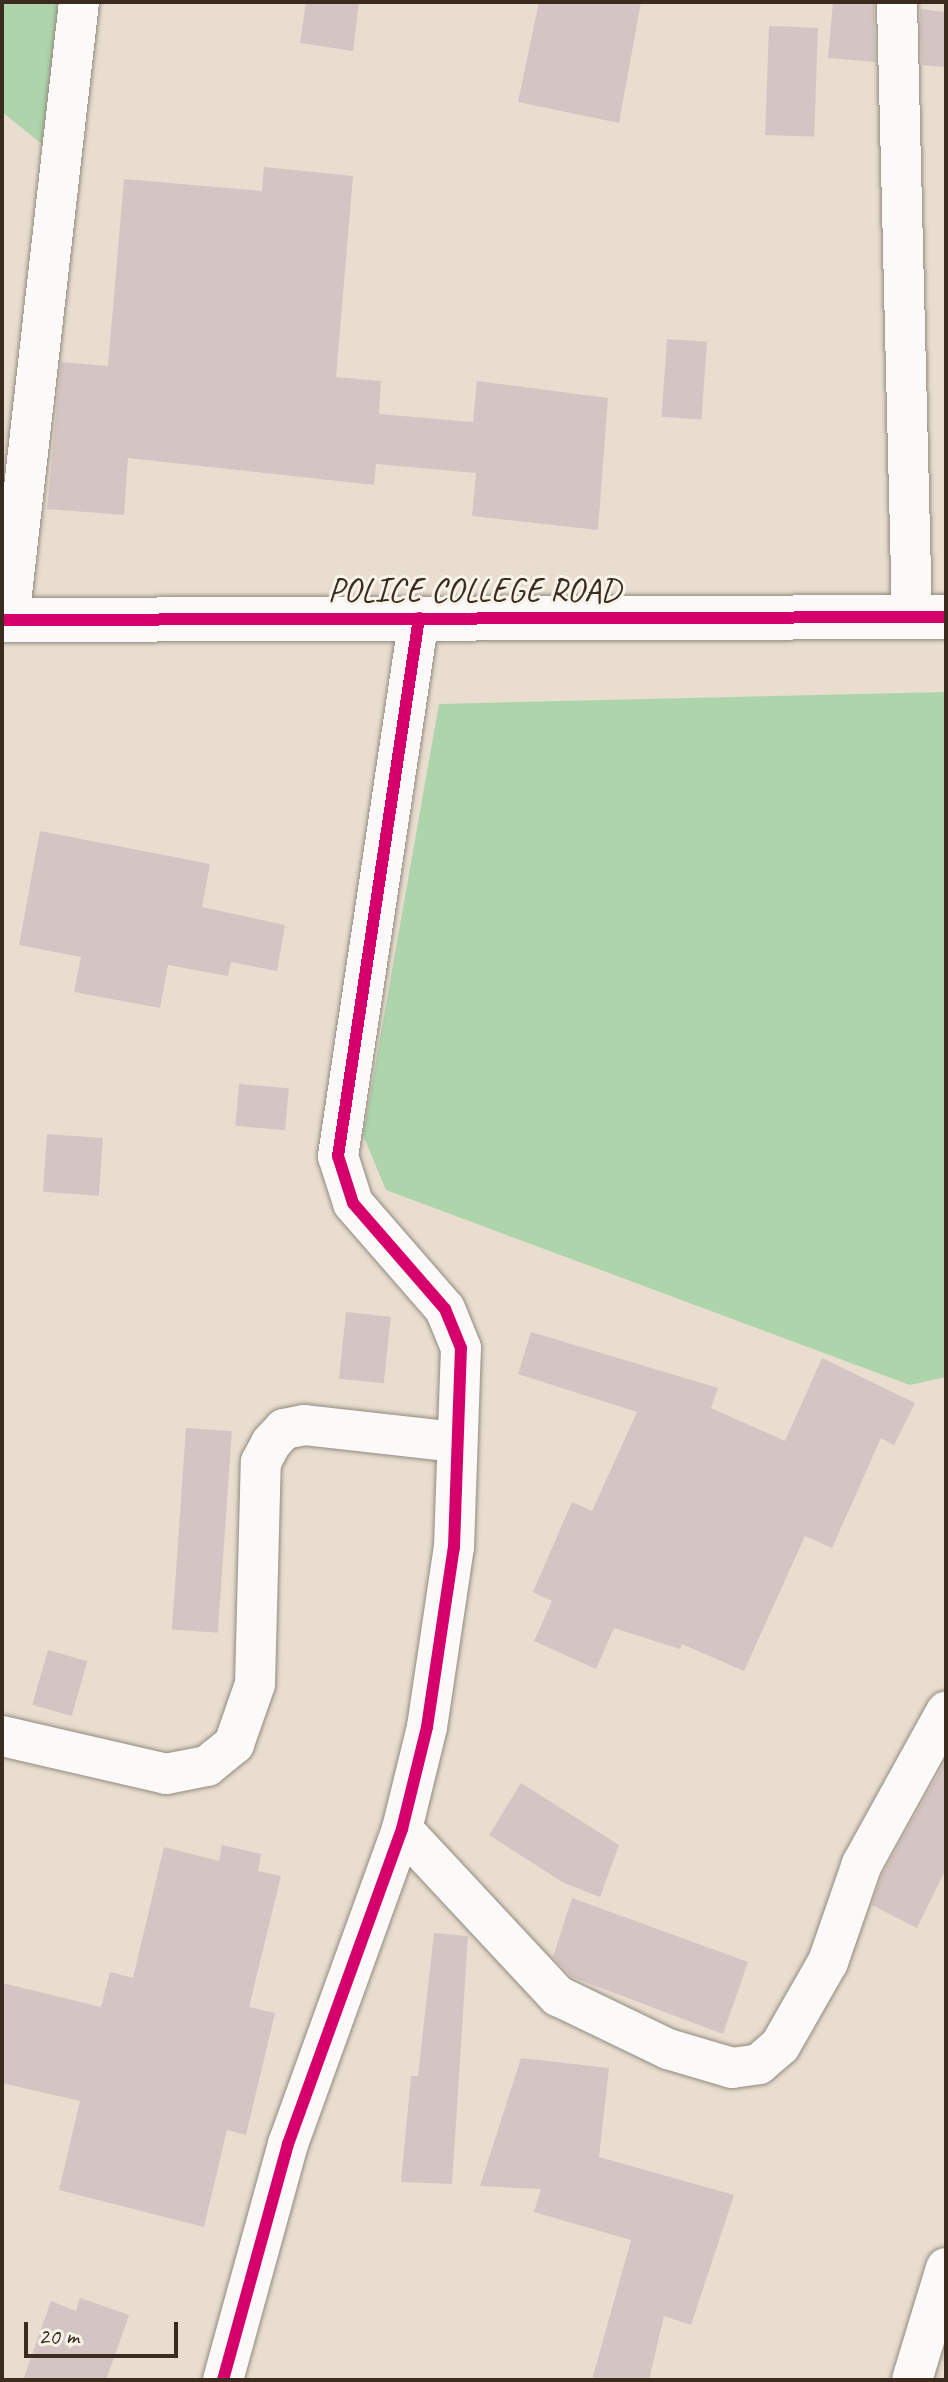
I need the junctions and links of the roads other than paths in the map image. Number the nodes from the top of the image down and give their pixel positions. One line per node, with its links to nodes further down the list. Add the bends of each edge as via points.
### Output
1 (79, 2): 5 (street)
2 (897, 2): 3 (street)
3 (929, 617): 4 (street, POLICE COLLEGE ROAD)
4 (419, 618): 5 (street, POLICE COLLEGE ROAD); 6 (street, via 338,1156 353,1203 445,1309 461,1348)
5 (6, 620)
6 (457, 1442): 8 (street, via 305,1425 284,1429 271,1443 261,1462 255,1684 234,1744 207,1766 166,1774); 9 (street, via 454,1547 427,1727)
7 (946, 1712): 9 (street, via 862,1864 828,1962 780,2046 759,2064 732,2068 668,2049 558,1996)
8 (2, 1736)
9 (402, 1829): 11 (street, via 288,2144)
10 (946, 2268): 12 (street)
11 (223, 2380)
12 (912, 2380)

